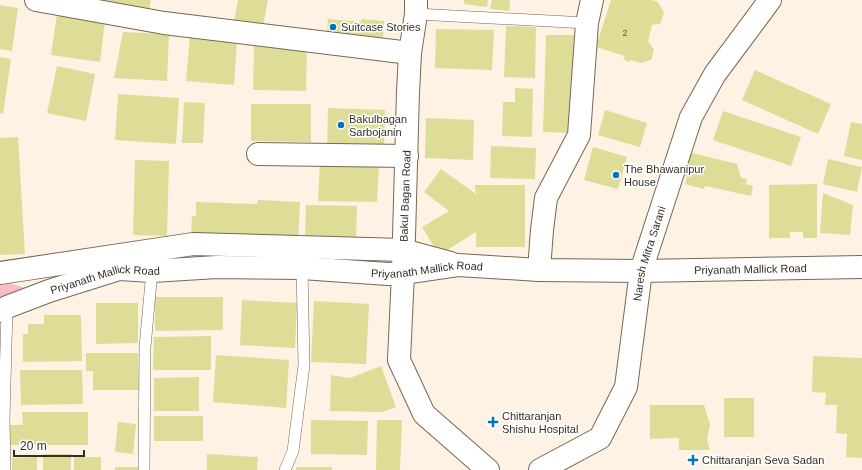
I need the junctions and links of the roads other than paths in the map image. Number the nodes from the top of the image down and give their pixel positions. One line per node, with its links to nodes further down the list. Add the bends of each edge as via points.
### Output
1 (36, 0): 4 (street)
2 (592, 0): 6 (street)
3 (770, 0): 16 (street, Naresh Mitra Sarani, via 716,74 691,117)
4 (58, 2): 7 (street, via 164,23)
5 (416, 7): 6 (lane); 7 (street, Bakul Bagan Road)
6 (587, 23): 14 (street, via 579,135 546,198)
7 (410, 53): 9 (street, Bakul Bagan Road)
8 (258, 154): 9 (street)
9 (407, 156): 10 (street, Bakul Bagan Road)
10 (403, 250): 11 (street); 17 (street, via 193,244); 18 (street, Bakul Bagan Road)
11 (458, 265): 14 (street, Priyanath Mallick Road); 18 (street, Priyanath Mallick Road)
12 (862, 267): 16 (street, Priyanath Mallick Road)
13 (302, 268): 15 (street, Priyanath Mallick Road, via 217,267); 18 (street, Priyanath Mallick Road); 22 (lane, via 304,365 293,451)
14 (539, 270): 16 (street, Priyanath Mallick Road)
15 (152, 271): 19 (street, Priyanath Mallick Road, via 119,269 49,291); 21 (lane, via 145,347)
16 (642, 271): 24 (street, Naresh Mitra Sarani, via 623,394 600,438)
17 (0, 273)
18 (403, 273): 23 (street, Bakul Bagan Road, via 399,360 424,414)
19 (4, 309): 20 (lane)
20 (5, 470)
21 (144, 470)
22 (285, 470)
23 (488, 470)
24 (540, 470)

